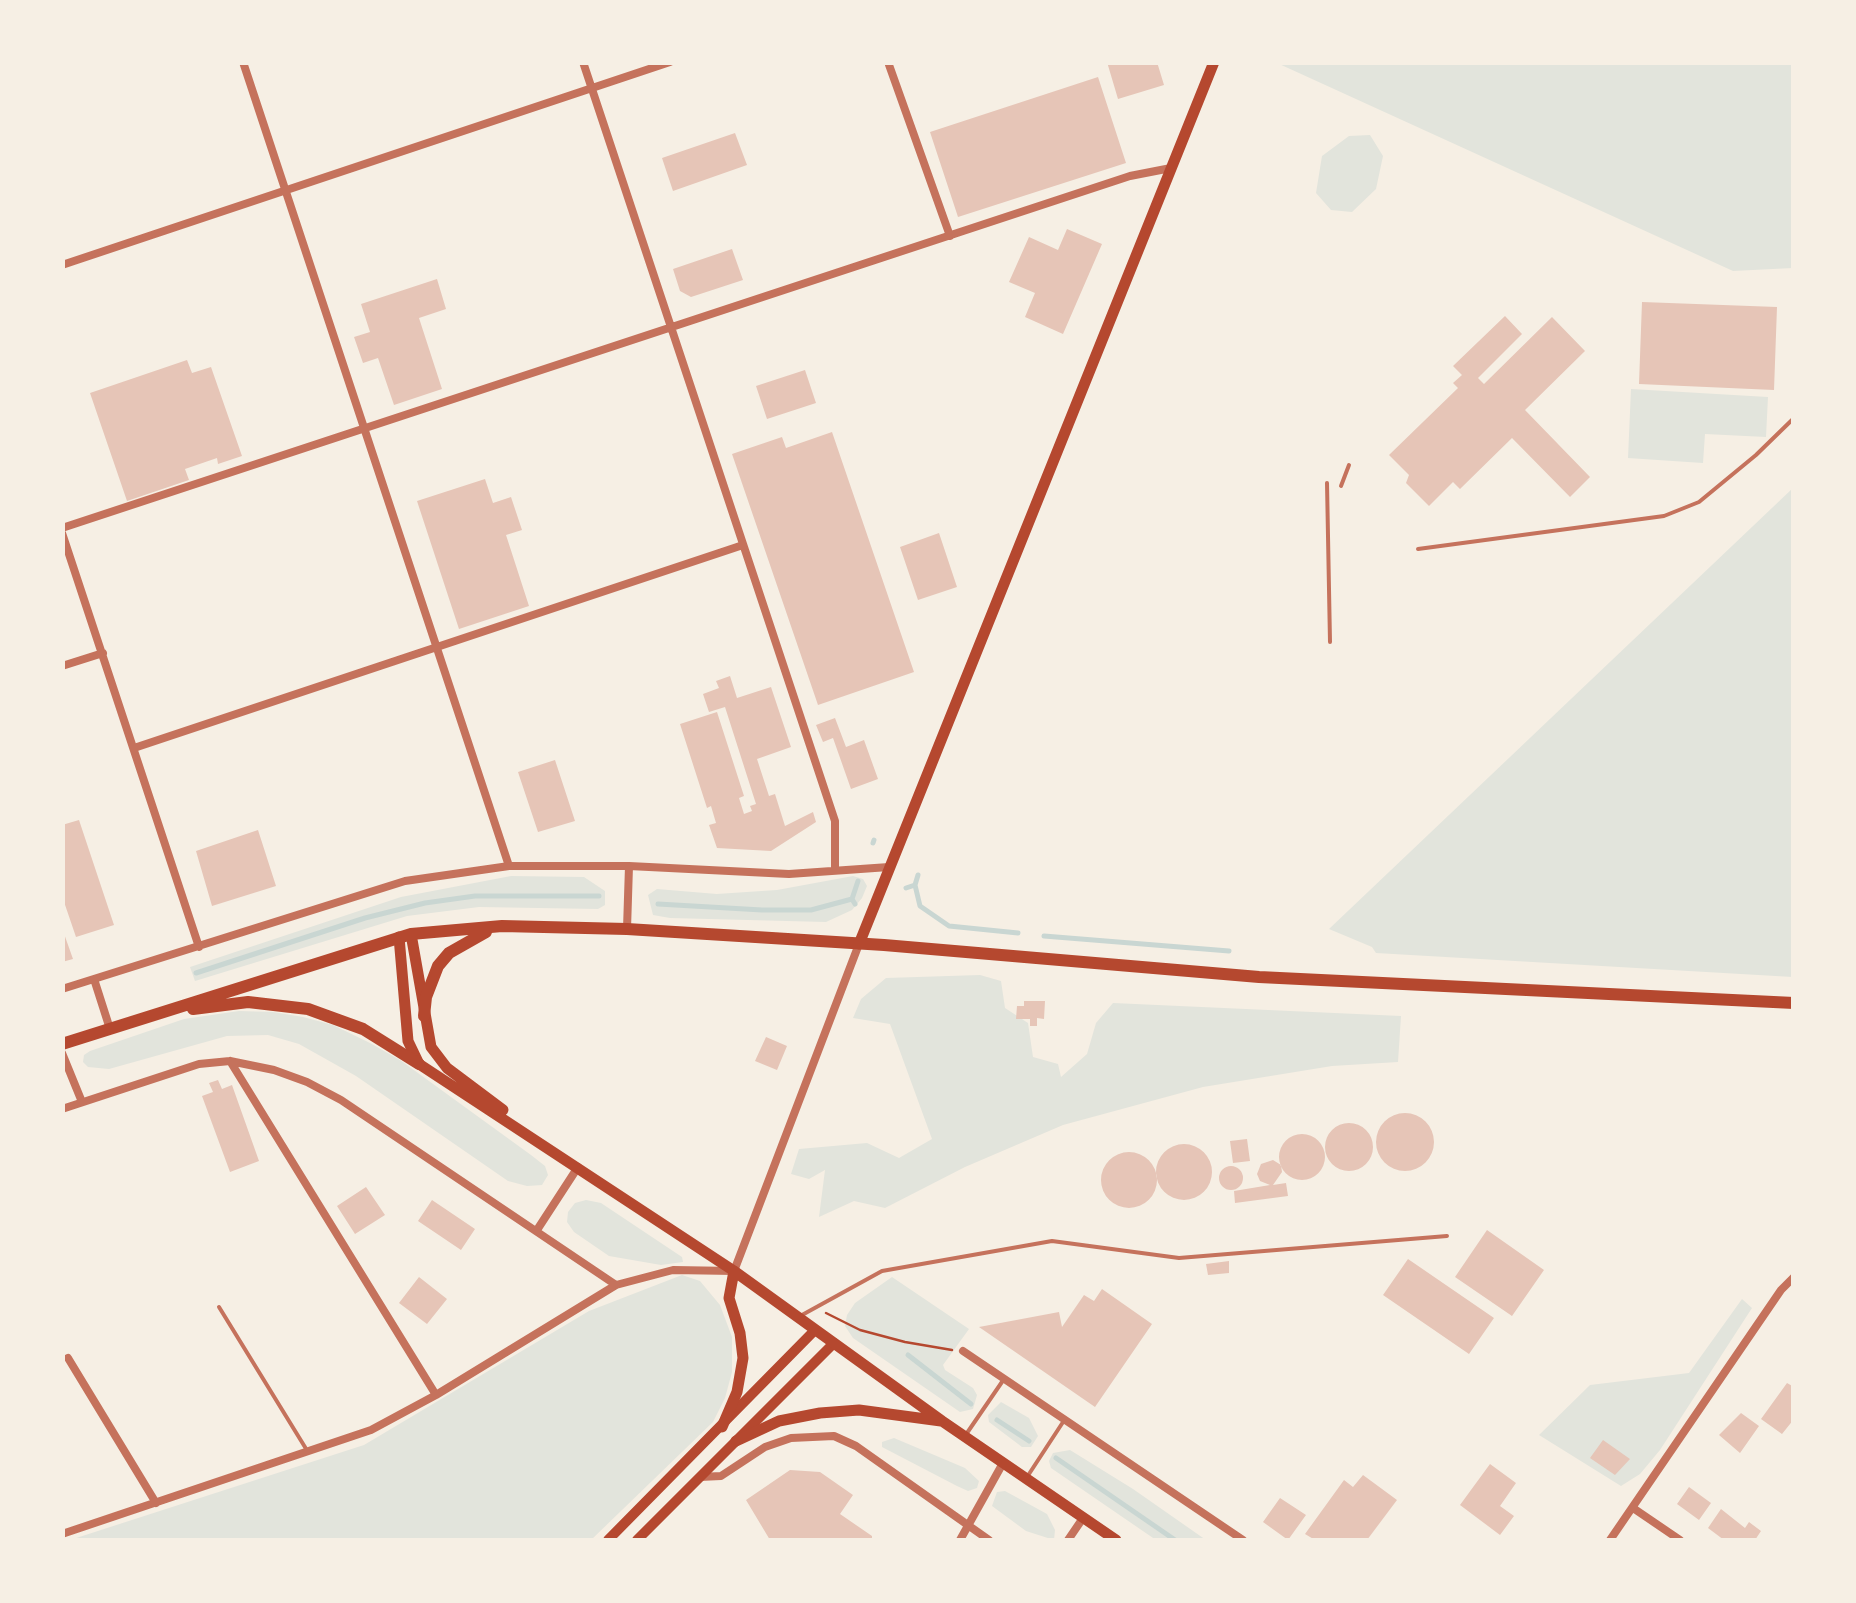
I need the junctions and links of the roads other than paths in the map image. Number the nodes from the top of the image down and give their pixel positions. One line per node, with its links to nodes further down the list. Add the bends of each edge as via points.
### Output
1 (244, 62): 8 (street)
2 (583, 62): 6 (street)
3 (670, 62): 6 (street)
4 (888, 62): 9 (street)
5 (1214, 62): 7 (main road)
6 (592, 90): 8 (street); 11 (street)
7 (1171, 168): 9 (street); 27 (main road)
8 (284, 190): 10 (street); 13 (street)
9 (950, 236): 11 (street)
10 (62, 266)
11 (672, 329): 13 (street); 18 (street)
12 (1794, 418): 19 (lane, via 1699,502 1664,516)
13 (366, 427): 17 (street); 21 (street)
14 (1349, 466): 16 (lane)
15 (1327, 483): 20 (lane)
16 (1341, 486)
17 (62, 531): 22 (street)
18 (743, 545): 21 (street); 28 (street, via 835,822)
19 (1418, 549)
20 (1330, 642)
21 (439, 647): 24 (street); 25 (street)
22 (103, 653): 23 (street); 24 (street)
23 (62, 666)
24 (134, 748): 33 (street)
25 (510, 866): 26 (street); 33 (street, via 404,881)
26 (628, 866): 28 (street, via 789,874); 30 (street)
27 (889, 867): 28 (street); 32 (main road)
28 (835, 868)
29 (502, 926): 30 (highway); 31 (highway); 38 (highway, via 449,953 432,980)
30 (627, 929): 32 (highway)
31 (405, 936): 37 (highway); 38 (main road); 43 (main road, via 408,1041)
32 (860, 944): 36 (highway, via 1259,977); 49 (street)
33 (198, 947): 34 (street)
34 (94, 979): 35 (street); 39 (street)
35 (62, 989)
36 (1794, 1003)
37 (161, 1013): 39 (highway); 43 (highway, via 248,1002 308,1009 363,1029)
38 (424, 1016): 46 (main road, via 431,1047 447,1068)
39 (110, 1028): 40 (highway)
40 (62, 1044)
41 (62, 1053): 44 (street)
42 (230, 1061): 44 (street, via 199,1064); 47 (street, via 307,1082 341,1100); 59 (street)
43 (419, 1064): 46 (main road)
44 (82, 1102): 45 (street)
45 (62, 1109)
46 (579, 1166): 47 (street); 49 (main road)
47 (537, 1230): 51 (street)
48 (1447, 1236): 53 (lane, via 1179,1258 1052,1241 882,1270)
49 (734, 1271): 51 (street, via 672,1270); 53 (main road); 62 (main road, via 729,1298 742,1358)
50 (1792, 1278): 70 (street)
51 (616, 1285): 59 (street)
52 (220, 1308): 65 (lane)
53 (798, 1318): 54 (main road)
54 (815, 1330): 55 (main road); 62 (main road)
55 (834, 1344): 61 (main road); 64 (main road)
56 (964, 1352): 58 (street)
57 (68, 1358): 69 (street)
58 (1004, 1379): 60 (street); 63 (lane)
59 (436, 1395): 65 (street, via 372,1430)
60 (1064, 1420): 68 (lane); 80 (street)
61 (942, 1421): 63 (main road); 64 (main road, via 859,1410 820,1413 779,1420)
62 (722, 1426): 74 (main road)
63 (964, 1437): 66 (main road)
64 (736, 1440): 67 (main road)
65 (308, 1452): 69 (street)
66 (1003, 1464): 68 (main road); 72 (street)
67 (700, 1477): 72 (street, via 721,1476 791,1438 834,1436); 75 (main road)
68 (1026, 1479): 71 (main road)
69 (156, 1503): 73 (street)
70 (1633, 1508): 81 (street); 82 (street)
71 (1083, 1518): 78 (street); 79 (main road)
72 (968, 1526): 76 (street); 77 (street)
73 (62, 1534)
74 (608, 1540)
75 (637, 1540)
76 (960, 1540)
77 (989, 1540)
78 (1068, 1540)
79 (1116, 1540)
80 (1244, 1540)
81 (1610, 1540)
82 (1680, 1540)

